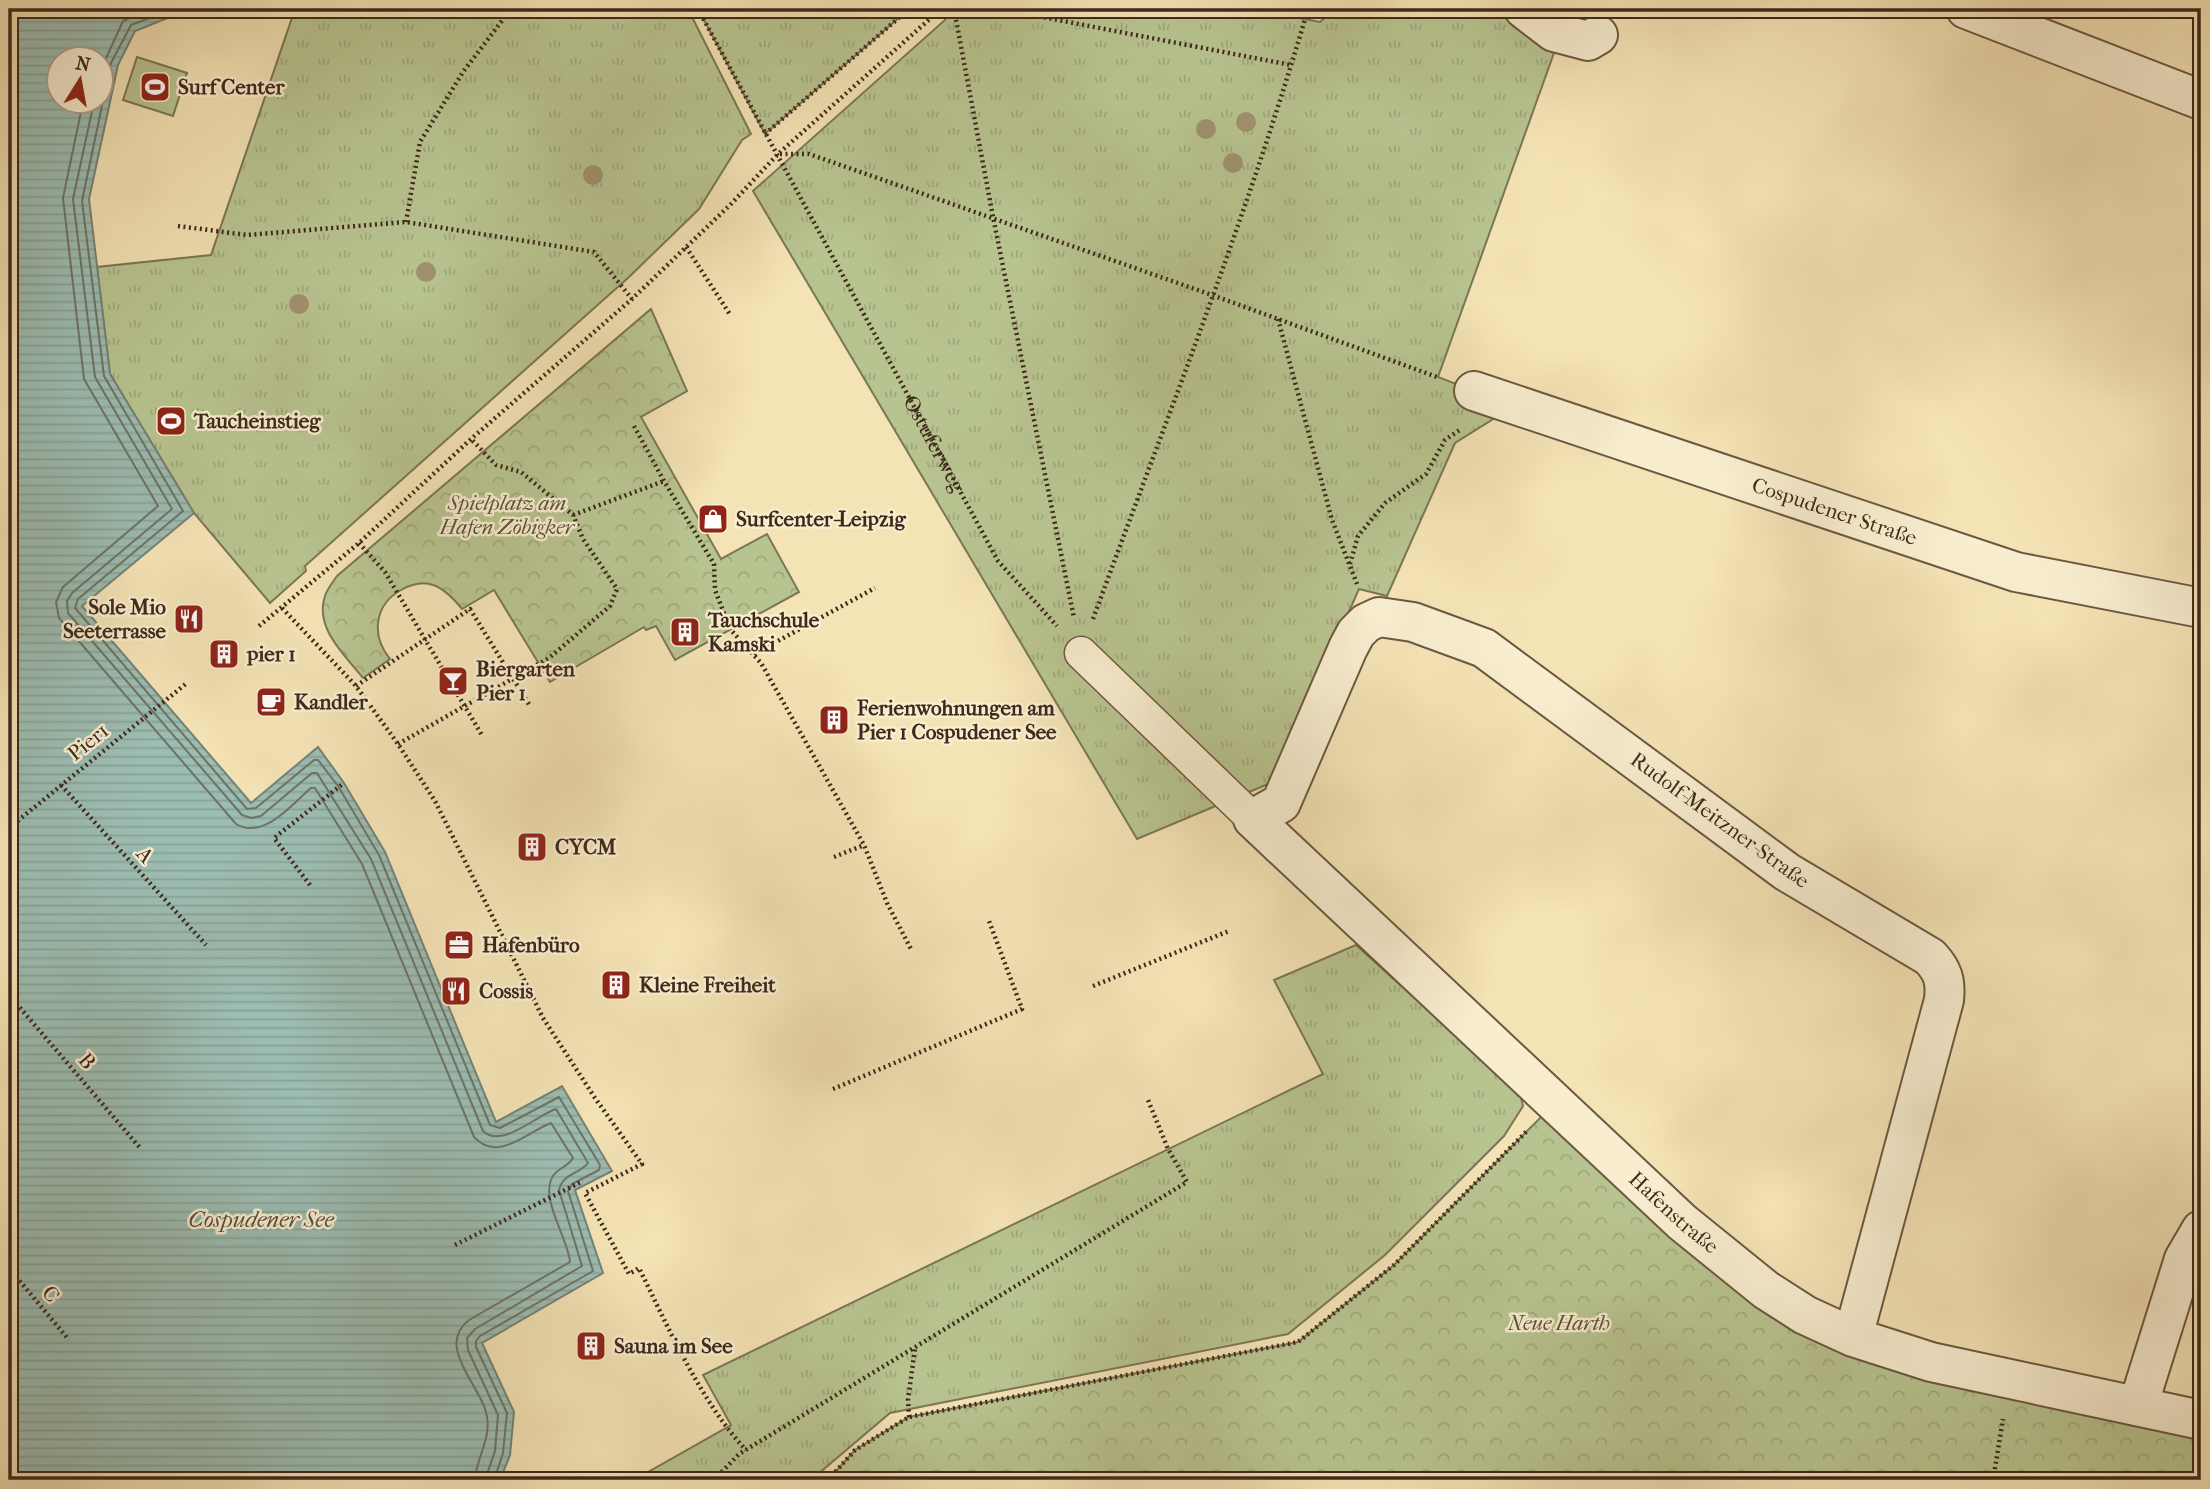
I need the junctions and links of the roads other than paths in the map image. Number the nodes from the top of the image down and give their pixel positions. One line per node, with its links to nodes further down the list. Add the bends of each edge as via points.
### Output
1 (1524, 9): 3 (street, via 1554,32 1588,41)
2 (1966, 9): 4 (street)
3 (1598, 35)
4 (2201, 100)
5 (1483, 394): 6 (street, Cospudener Straße, via 2015,572)
6 (2201, 608)
7 (1081, 653): 8 (street)
8 (1253, 819): 10 (street, Hafenstraße, via 1682,1222 1766,1290); 10 (street, Rudolf-Meitzner-Straße, via 1281,803 1356,633 1378,617 1394,617 1484,648 1787,872 1930,957 1946,983 1944,1000)
9 (2201, 1230): 11 (street, via 2184,1259)
10 (1853, 1337): 11 (street, Hafenstraße, via 1931,1362)
11 (2138, 1406): 12 (street, Hafenstraße)
12 (2201, 1420)

